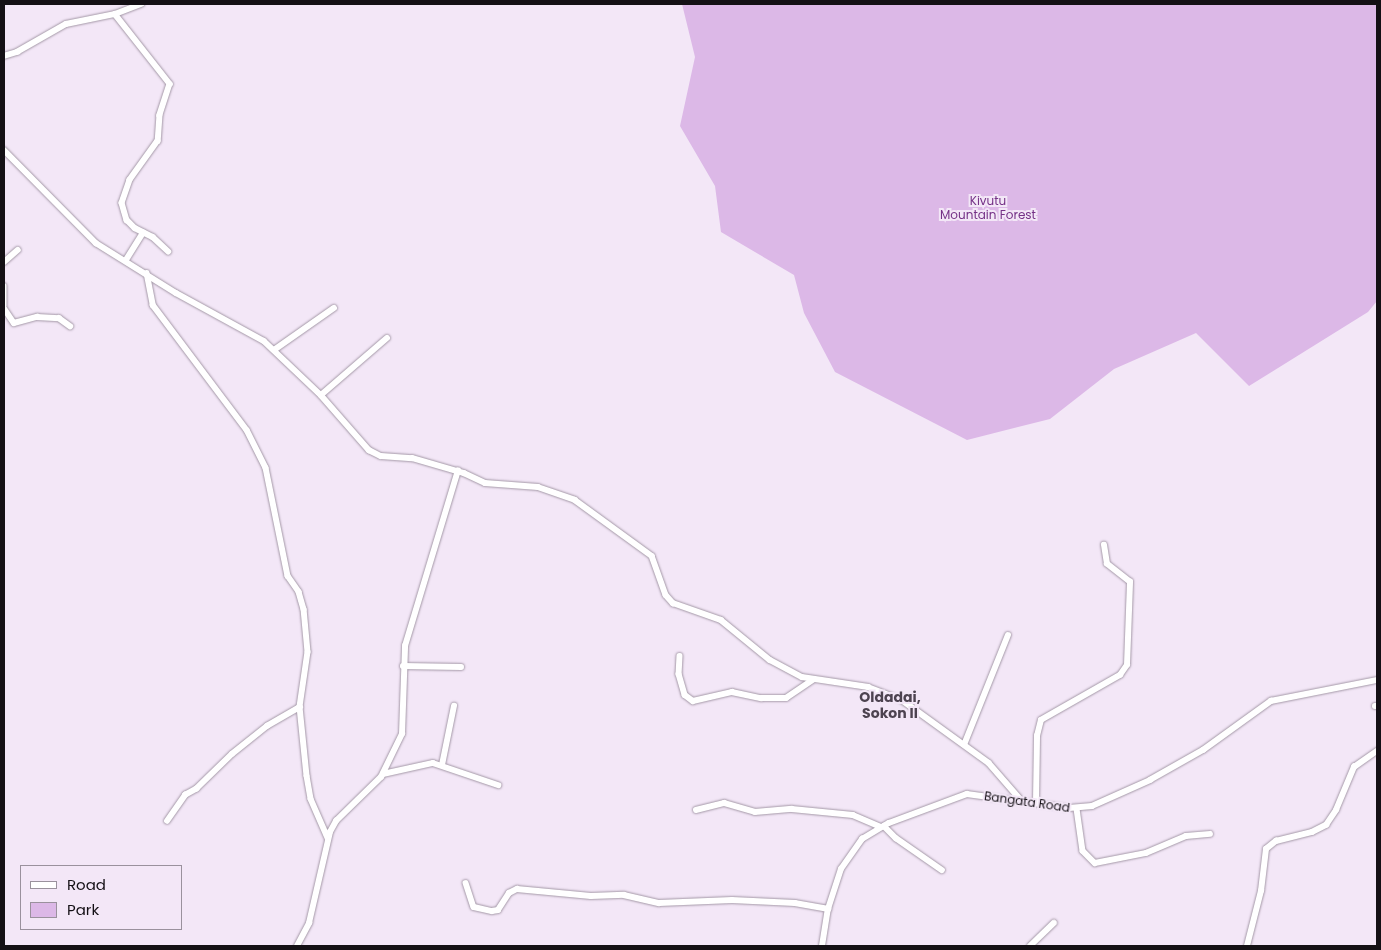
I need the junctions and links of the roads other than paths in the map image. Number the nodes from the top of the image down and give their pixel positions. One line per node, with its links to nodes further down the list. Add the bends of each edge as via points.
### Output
1 (141, 4): 2 (street)
2 (115, 14): 3 (street, via 66,24); 5 (street, via 170,84 160,115 158,141 123,195 123,211 128,220)
3 (4, 56)
4 (4, 150): 8 (street, via 86,235)
5 (143, 232): 7 (street); 8 (street)
6 (18, 250): 9 (street)
7 (168, 251)
8 (126, 260): 10 (street)
9 (4, 262)
10 (147, 273): 16 (street, via 176,293 254,333); 27 (street, via 153,305 247,430 266,468 286,569 299,592 308,635)
11 (4, 286): 12 (street)
12 (4, 306): 14 (street, via 14,322 37,317 59,318)
13 (334, 308): 16 (street)
14 (70, 326)
15 (387, 338): 17 (street)
16 (274, 350): 17 (street)
17 (321, 395): 18 (street, via 375,454 409,457)
18 (458, 472): 22 (street, via 406,641); 24 (street, via 485,483 538,487 575,500 652,556 666,595 672,602 721,620 775,664)
19 (1104, 545): 34 (street, via 1108,564 1130,582 1127,665 1120,675 1041,720 1037,736)
20 (1008, 636): 28 (street)
21 (680, 656): 24 (street, via 678,674 685,694 693,701 732,692 761,698 786,698)
22 (403, 666): 23 (street); 31 (street, via 403,731)
23 (461, 667)
24 (812, 680): 28 (street, via 868,687 895,696)
25 (1377, 680): 35 (street, Bangata Road, via 1271,701 1187,760 1126,791)
26 (454, 706): 30 (street)
27 (300, 707): 37 (street, via 267,726 232,754 185,795); 40 (street, via 311,799)
28 (964, 745): 33 (street, via 1003,776)
29 (1377, 751): 48 (street, via 1354,767 1326,825 1276,841 1266,849 1261,891)
30 (442, 765): 31 (street, via 426,764); 32 (street)
31 (383, 774): 40 (street, via 336,821)
32 (498, 785)
33 (1021, 800): 34 (street, Bangata Road); 38 (street, Bangata Road, via 962,795)
34 (1036, 802): 35 (street, Bangata Road)
35 (1077, 809): 39 (street, via 1083,851 1095,863 1146,853 1186,836)
36 (696, 810): 38 (street, via 724,803 755,812 792,808 853,815)
37 (167, 821)
38 (882, 826): 41 (street); 43 (street, Bangata Road, via 862,838 850,853 841,869)
39 (1210, 834)
40 (328, 838): 45 (street, via 309,923)
41 (942, 870)
42 (466, 883): 43 (street, via 474,907 492,910 498,910 509,893 517,889 591,896 624,895 659,903 732,900 796,903)
43 (828, 909): 46 (street, Bangata Road)
44 (1054, 923): 47 (street)
45 (297, 946)
46 (822, 946)
47 (1030, 946)
48 (1247, 946)

